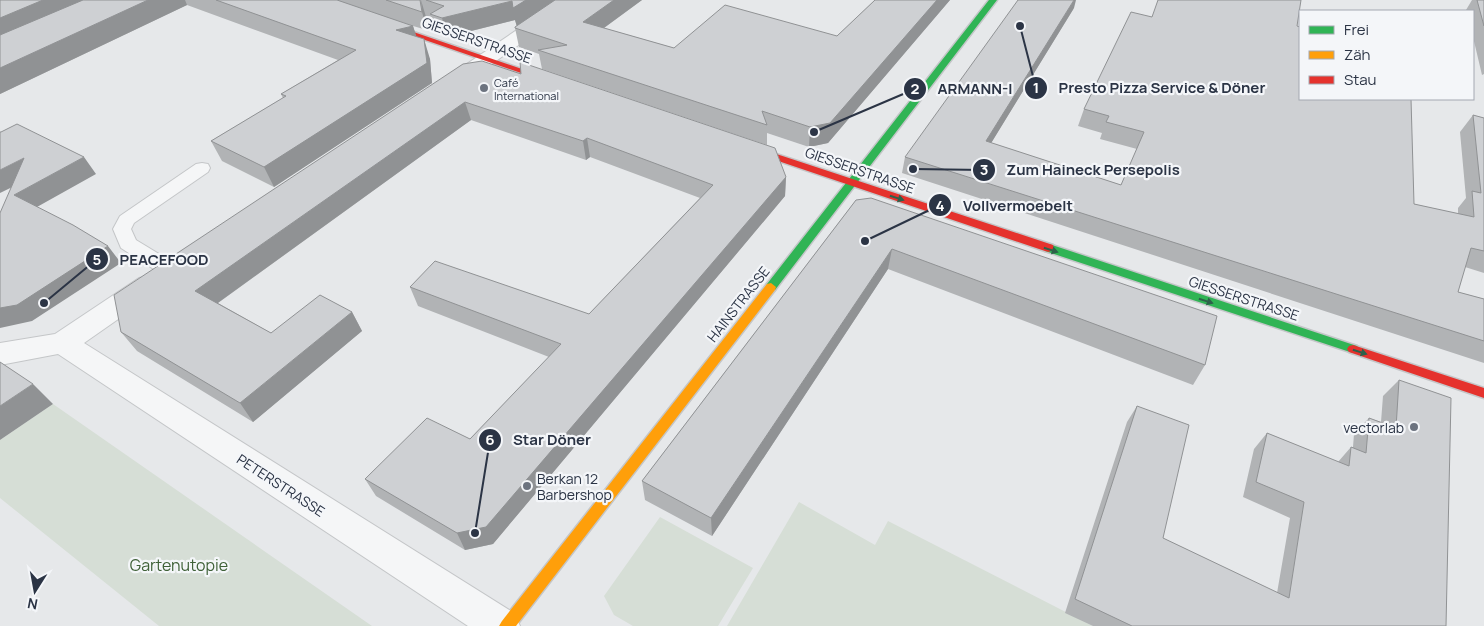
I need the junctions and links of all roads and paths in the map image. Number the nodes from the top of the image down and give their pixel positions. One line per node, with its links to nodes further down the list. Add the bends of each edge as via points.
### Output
1 (313, 0): 4 (street, GIESSERSTRASSE)
2 (573, 0): 4 (street)
3 (993, 0): 9 (street, HAINSTRASSE)
4 (487, 59): 5 (street); 6 (street, GIESSERSTRASSE)
5 (446, 86)
6 (571, 88)
7 (730, 142): 9 (street, GIESSERSTRASSE)
8 (202, 168): 10 (lane, via 126,220 122,228 128,244)
9 (851, 183): 13 (street, GIESSERSTRASSE, one-way to 13); 15 (street, HAINSTRASSE)
10 (179, 265): 11 (street)
11 (62, 343): 12 (street); 14 (street, PETERSTRASSE)
12 (0, 354)
13 (1484, 393)
14 (501, 626)
15 (507, 626)

